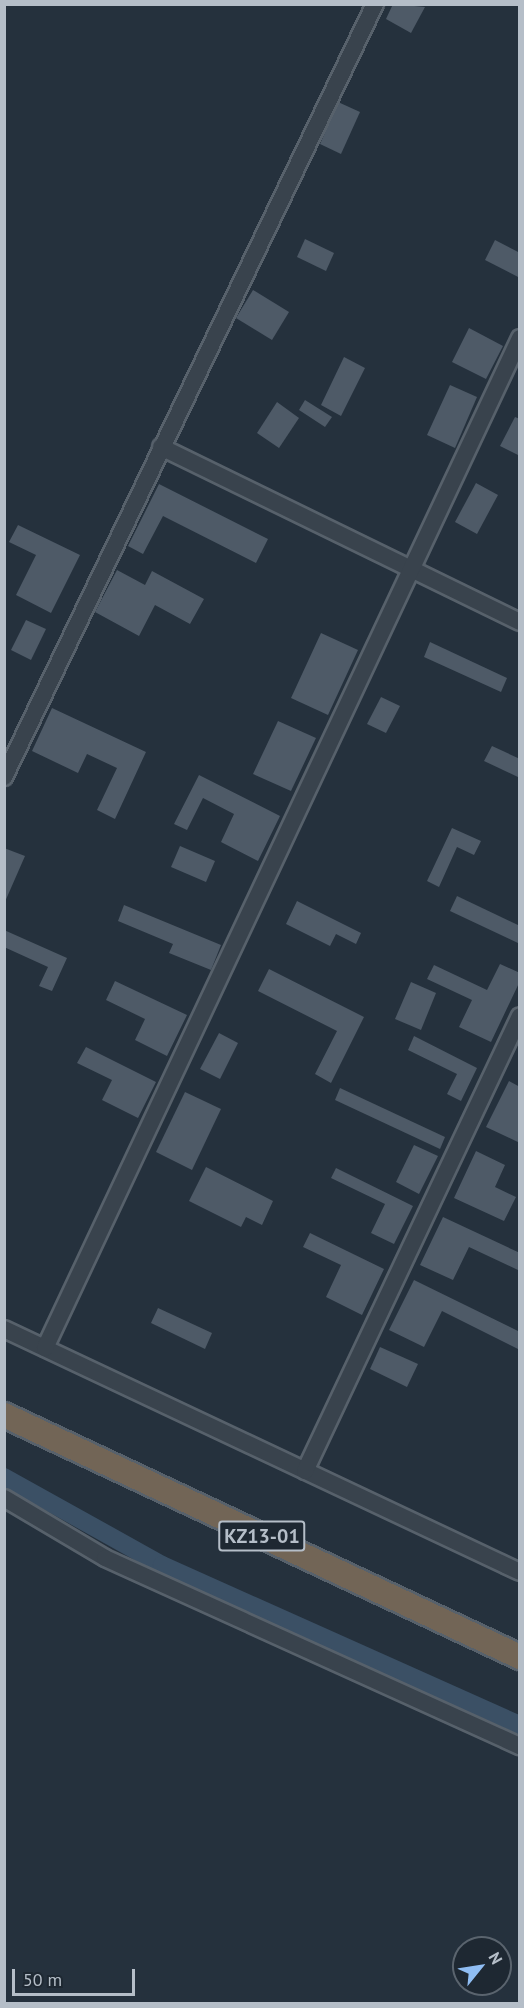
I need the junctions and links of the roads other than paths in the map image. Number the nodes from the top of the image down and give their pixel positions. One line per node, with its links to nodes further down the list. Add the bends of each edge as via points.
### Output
1 (375, 4): 3 (street)
2 (519, 338): 4 (street)
3 (161, 447): 4 (street); 6 (street)
4 (411, 569): 5 (street); 9 (street)
5 (519, 622)
6 (4, 777)
7 (519, 1016): 11 (street)
8 (4, 1329): 9 (street)
9 (45, 1348): 11 (street)
10 (4, 1415): 14 (highway, KZ13-01)
11 (305, 1471): 13 (street)
12 (4, 1498): 15 (street, via 105,1558)
13 (519, 1572)
14 (519, 1657)
15 (519, 1746)

